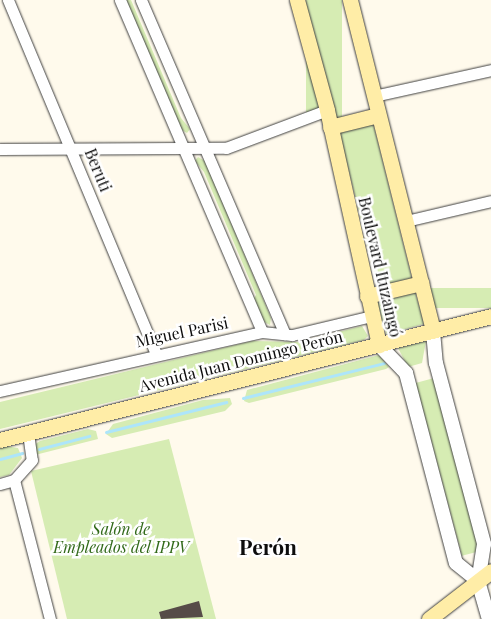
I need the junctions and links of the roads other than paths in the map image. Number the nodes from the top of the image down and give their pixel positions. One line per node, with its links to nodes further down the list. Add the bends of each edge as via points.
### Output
1 (8, 0): 13 (street, Beruti)
2 (120, 0): 14 (street)
3 (141, 0): 12 (street)
4 (297, 0): 8 (main road, Boulevard Ituzaingó)
5 (350, 0): 7 (main road)
6 (491, 70): 7 (street)
7 (374, 96): 9 (main road)
8 (327, 110): 10 (main road, Boulevard Ituzaingó); 12 (street, via 226,148)
9 (378, 115): 10 (main road); 16 (main road)
10 (330, 126): 18 (main road, Boulevard Ituzaingó)
11 (0, 149): 13 (street)
12 (206, 149): 14 (street); 23 (street)
13 (72, 150): 14 (street); 25 (street, Beruti)
14 (183, 150): 22 (street)
15 (491, 201): 16 (street)
16 (406, 222): 17 (main road)
17 (421, 283): 18 (main road); 21 (main road)
18 (367, 296): 19 (main road, Boulevard Ituzaingó)
19 (372, 316): 23 (street, Miguel Parisi); 24 (main road, Boulevard Ituzaingó)
20 (491, 316): 21 (main road, Avenida Juan Domingo Perón)
21 (433, 331): 24 (main road, Avenida Juan Domingo Perón); 32 (street, via 438,372 484,544)
22 (262, 332): 23 (street, Miguel Parisi); 25 (street, Miguel Parisi)
23 (285, 334)
24 (379, 345): 27 (main road, Avenida Juan Domingo Perón); 32 (street, Boulevard Ituzaingó, via 406,373 456,563)
25 (156, 354): 26 (street, Miguel Parisi)
26 (0, 391)
27 (28, 433): 28 (main road, Avenida Juan Domingo Perón); 29 (street, via 32,460)
28 (0, 440)
29 (14, 480): 30 (street); 33 (street)
30 (0, 484)
31 (491, 571): 32 (main road)
32 (478, 581): 34 (main road); 35 (street)
33 (50, 619)
34 (429, 619)
35 (489, 619)

